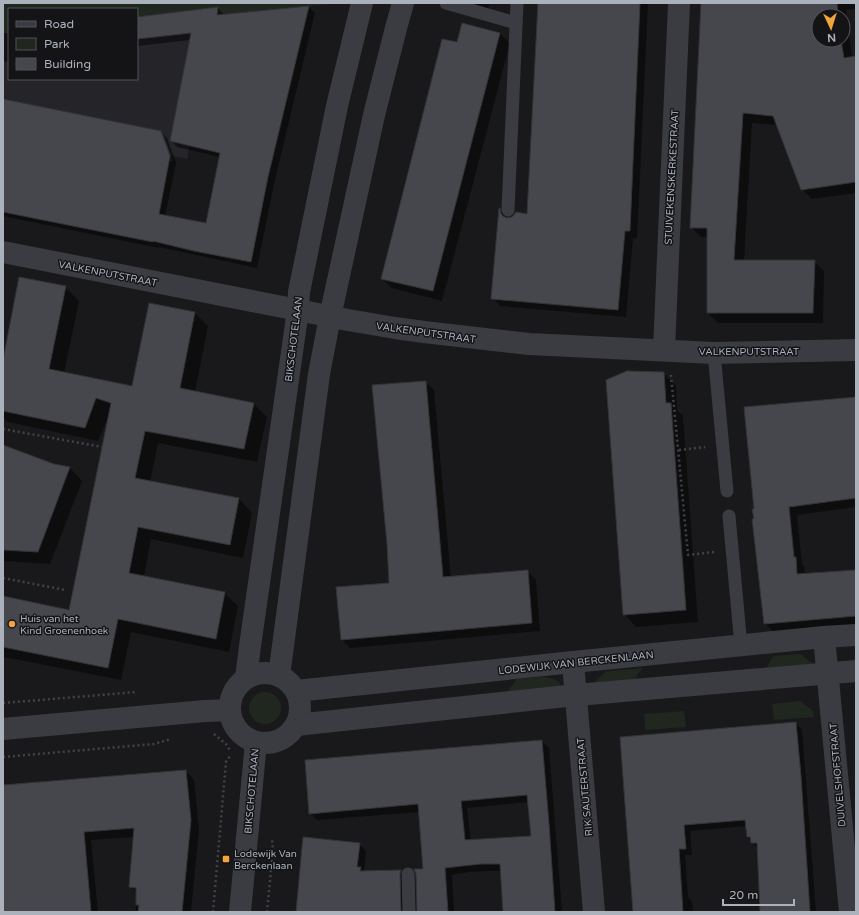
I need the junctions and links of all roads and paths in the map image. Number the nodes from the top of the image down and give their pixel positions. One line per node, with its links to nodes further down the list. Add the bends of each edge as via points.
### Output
1 (362, 3): 9 (street, BIKSCHOTELAAN, via 299,292)
2 (403, 3): 10 (street, via 374,114)
3 (446, 3): 6 (lane)
4 (517, 3): 6 (lane)
5 (679, 3): 13 (street, STUIVEKENSKERKESTRAAT)
6 (516, 23): 7 (lane)
7 (508, 210)
8 (3, 252): 9 (street, VALKENPUTSTRAAT)
9 (298, 310): 10 (street, VALKENPUTSTRAAT); 30 (street, BIKSCHOTELAAN)
10 (330, 317): 13 (street, VALKENPUTSTRAAT, via 402,329); 29 (street, via 318,382)
11 (856, 350): 12 (street, VALKENPUTSTRAAT)
12 (714, 353): 13 (street, VALKENPUTSTRAAT); 15 (lane)
13 (667, 359): 17 (path)
14 (3, 429): 16 (path)
15 (723, 446): 17 (path); 18 (lane)
16 (102, 447)
17 (678, 450): 20 (path, via 688,555)
18 (727, 491)
19 (729, 516): 20 (lane)
20 (732, 550): 25 (lane)
21 (3, 578): 22 (path)
22 (65, 590)
23 (856, 635): 24 (street, LODEWIJK VAN BERCKENLAAN)
24 (824, 637): 25 (street, LODEWIJK VAN BERCKENLAAN); 28 (street, DUIVELSHOFSTRAAT)
25 (741, 646): 26 (street, LODEWIJK VAN BERCKENLAAN)
26 (573, 662): 31 (street, LODEWIJK VAN BERCKENLAAN); 32 (street, RIK SAUTERSTRAAT)
27 (856, 671): 28 (street)
28 (828, 673): 32 (street); 45 (street, DUIVELSHOFSTRAAT)
29 (279, 676): 30 (street, via 268,673); 31 (street, via 289,682)
30 (246, 678): 33 (street, via 234,692)
31 (296, 691): 34 (street, via 300,702 300,714)
32 (576, 695): 34 (street); 44 (street, RIK SAUTERSTRAAT)
33 (230, 710): 35 (street); 38 (street, BIKSCHOTELAAN, via 231,719)
34 (296, 725): 38 (street, BIKSCHOTELAAN, via 282,739 273,742)
35 (3, 729)
36 (209, 732): 38 (path, via 214,733 226,744)
37 (176, 737): 39 (path, via 154,744)
38 (243, 743): 41 (path, via 226,762); 42 (street, BIKSCHOTELAAN)
39 (3, 757)
40 (408, 874): 43 (lane)
41 (213, 912)
42 (240, 912)
43 (409, 912)
44 (594, 912)
45 (850, 912)

